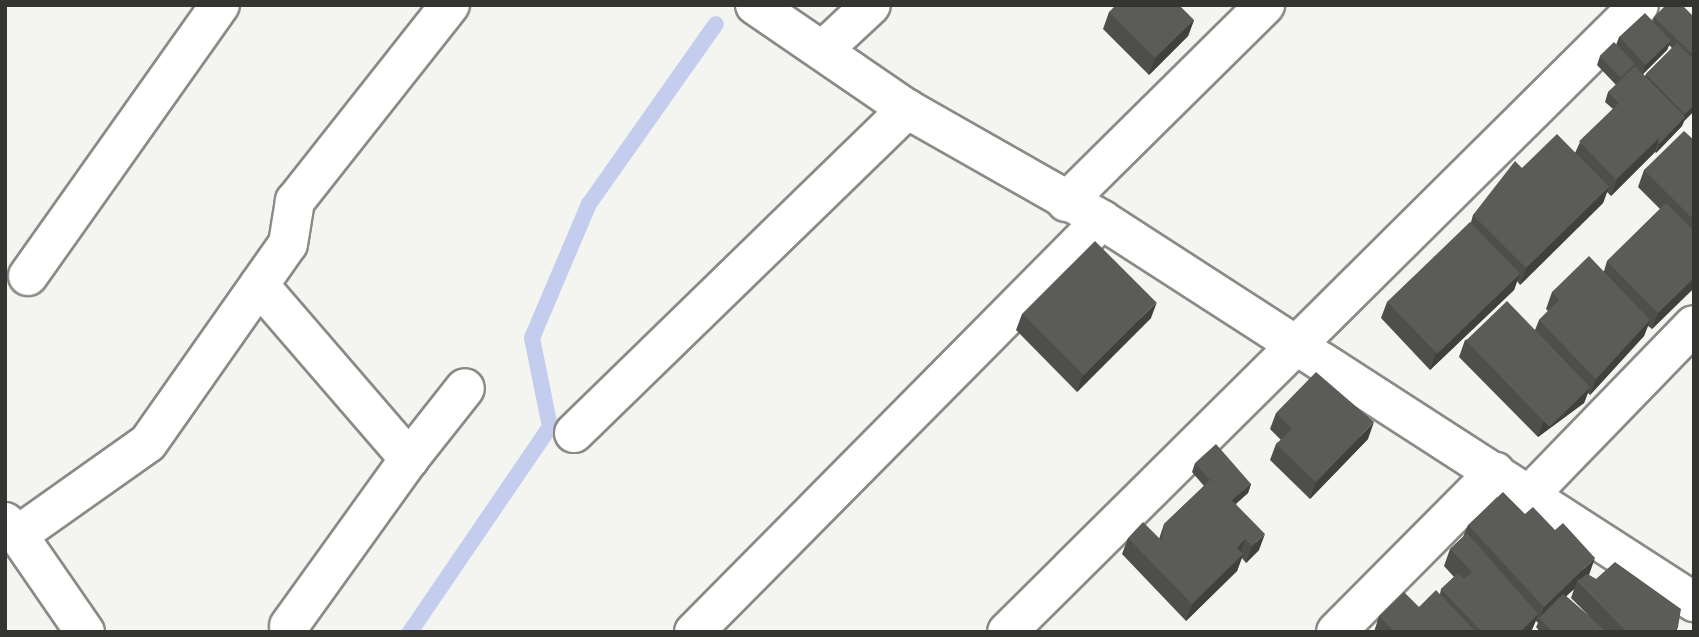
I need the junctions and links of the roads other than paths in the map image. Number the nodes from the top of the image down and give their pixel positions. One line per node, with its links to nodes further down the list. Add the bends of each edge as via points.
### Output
1 (220, 5): 11 (street)
2 (450, 5): 12 (street, via 295,201 288,244)
3 (755, 5): 7 (street)
4 (871, 5): 7 (street)
5 (1265, 5): 9 (street)
6 (1639, 5): 14 (street)
7 (824, 49): 8 (street)
8 (907, 109): 9 (street); 16 (street)
9 (1066, 202): 10 (street)
10 (1102, 220): 14 (street); 24 (street)
11 (27, 276)
12 (259, 285): 17 (street); 20 (street, via 149,443)
13 (1694, 325): 19 (street)
14 (1298, 345): 18 (street); 25 (street)
15 (466, 388): 17 (street)
16 (574, 433)
17 (409, 459): 22 (street)
18 (1495, 472): 19 (street); 26 (street)
19 (1530, 494): 21 (street)
20 (12, 528): 23 (street)
21 (1694, 603)
22 (289, 626)
23 (85, 632)
24 (694, 632)
25 (1007, 632)
26 (1336, 632)

